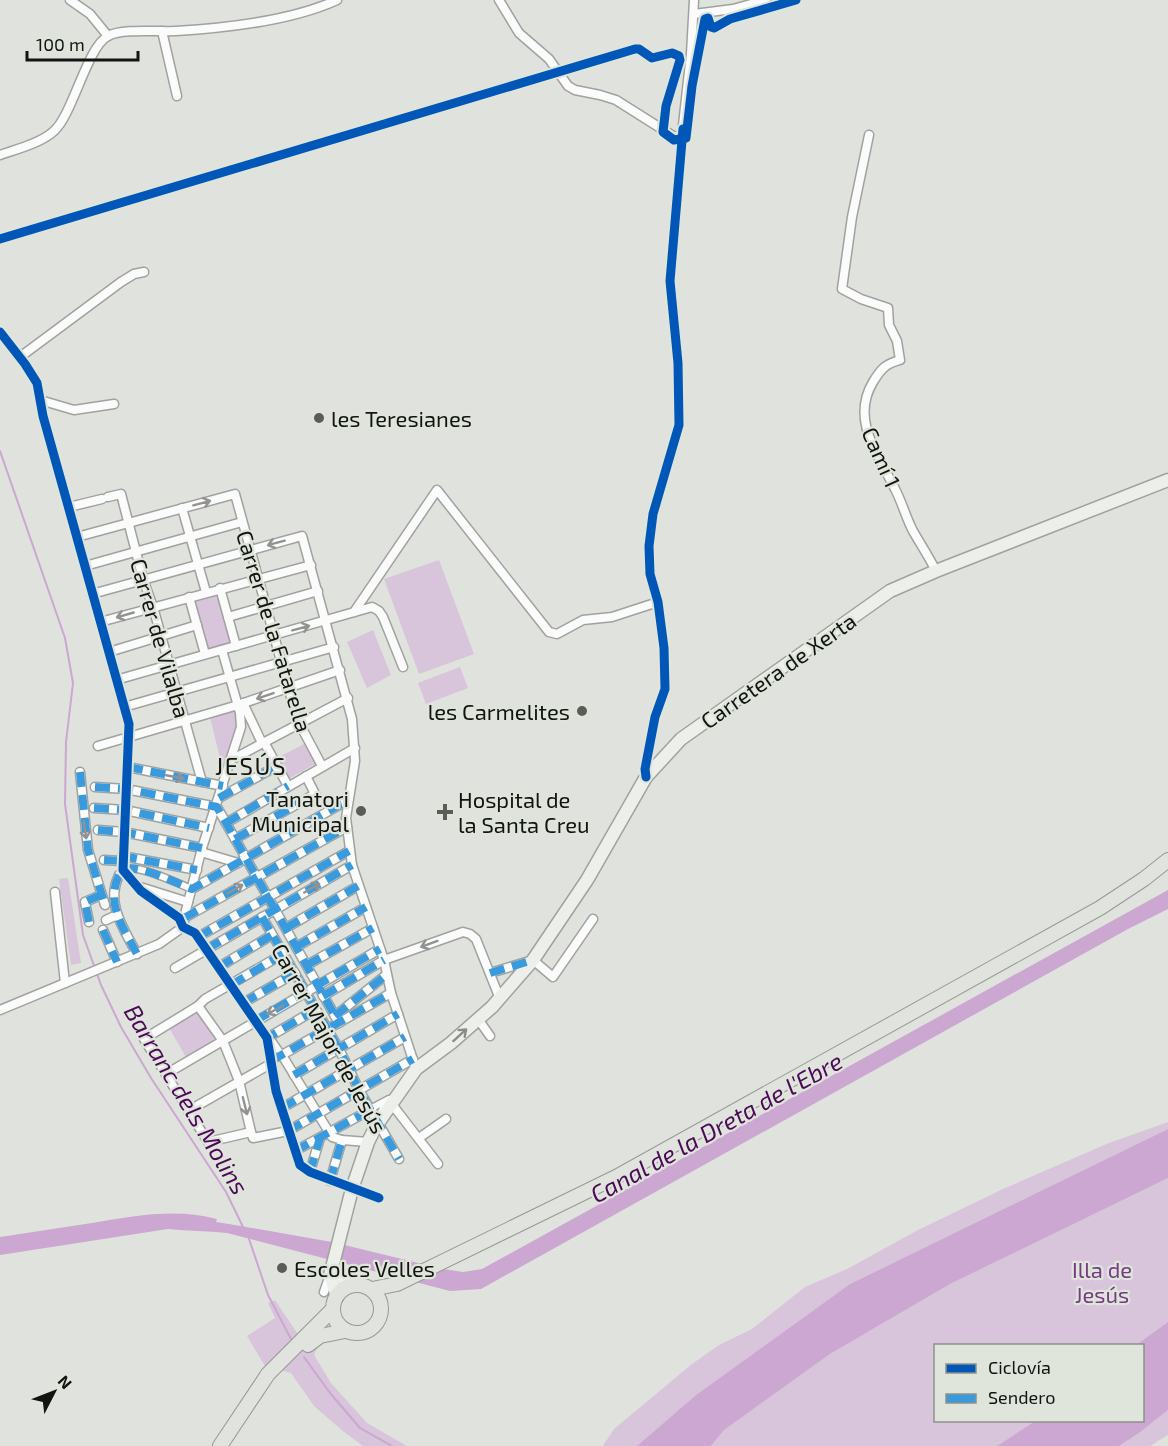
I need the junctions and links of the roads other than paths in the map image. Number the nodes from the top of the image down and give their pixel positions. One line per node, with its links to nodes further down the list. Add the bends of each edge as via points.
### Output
1 (70, 0): 10 (street, via 90,14)
2 (305, 0): 7 (street)
3 (337, 0): 7 (street)
4 (499, 0): 13 (street, via 519,33 549,59 568,86 616,100 673,136)
5 (694, 0): 8 (street)
6 (766, 0): 8 (street)
7 (305, 12): 9 (street, via 231,26)
8 (694, 14): 13 (street)
9 (162, 31): 10 (street); 11 (street)
10 (108, 36): 14 (street, via 97,49 55,131)
11 (177, 96)
12 (869, 135): 32 (street, Camí 1, via 842,289 888,308 900,360 886,364 874,381 867,393 864,414 877,458)
13 (682, 137): 40 (street, via 670,281 679,424 653,514 649,546 650,574)
14 (0, 155)
15 (144, 272): 17 (street, via 122,282)
16 (0, 332): 17 (street)
17 (20, 357): 18 (street, via 37,383)
18 (40, 400): 19 (street, via 74,410); 21 (street)
19 (114, 404)
20 (1168, 480): 32 (main road, Carretera de Xerta)
21 (69, 507): 24 (street, Carrer de Vilalba, via 121,494); 25 (street)
22 (182, 508): 23 (street, Carrer de la Fatarella, one-way to 23, via 235,494); 24 (street); 26 (street)
23 (242, 522): 26 (street); 27 (street, Carrer de la Fatarella)
24 (130, 523): 25 (street); 28 (street, Carrer de Vilalba)
25 (77, 537): 31 (street)
26 (190, 537): 28 (street); 29 (street)
27 (250, 549): 29 (street); 30 (street, one-way to 27, via 302,536); 34 (street, Carrer de la Fatarella)
28 (137, 552): 31 (street); 33 (street, Carrer de Vilalba)
29 (198, 563): 33 (street); 37 (street)
30 (311, 565): 34 (street); 36 (street)
31 (85, 566): 38 (street)
32 (936, 571): 78 (main road, Carretera de Xerta, via 890,591 681,739)
33 (143, 579): 38 (street); 42 (street, Carrer de Vilalba)
34 (258, 579): 35 (street); 41 (street, Carrer de la Fatarella)
35 (220, 588): 37 (street); 44 (street)
36 (318, 591): 41 (street); 45 (street)
37 (206, 592): 39 (street)
38 (92, 594): 46 (street)
39 (189, 597): 42 (street); 47 (street)
40 (658, 602): 43 (street, via 612,617 583,620 557,634 549,632 436,490); 78 (street, via 665,689 655,717)
41 (266, 606): 44 (street); 48 (street, Carrer de la Fatarella)
42 (153, 607): 46 (street, one-way to 46); 49 (street, Carrer de Vilalba)
43 (354, 612): 45 (street); 57 (street, via 372,607 379,611)
44 (228, 617): 50 (street)
45 (326, 621): 48 (street, one-way to 45); 51 (street)
46 (100, 622): 53 (street)
47 (197, 625): 49 (street); 54 (street)
48 (273, 635): 50 (street); 55 (street, Carrer de la Fatarella)
49 (161, 636): 53 (street); 56 (street, Carrer de Vilalba)
50 (236, 646): 52 (street)
51 (334, 647): 55 (street); 58 (street)
52 (222, 650): 54 (street); 59 (street)
53 (109, 652): 60 (street)
54 (205, 654): 56 (street)
55 (281, 662): 59 (street); 61 (street, Carrer de la Fatarella)
56 (169, 664): 60 (street); 62 (street, Carrer de Vilalba)
57 (403, 667)
58 (340, 670): 61 (street); 63 (street)
59 (230, 677): 62 (street); 64 (street)
60 (116, 680): 65 (street)
61 (289, 688): 64 (street, one-way to 64); 67 (street, Carrer de la Fatarella)
62 (177, 692): 65 (street); 66 (street, Carrer de Vilalba)
63 (348, 698): 67 (street); 71 (street)
64 (240, 704): 66 (street); 69 (street); 72 (street, via 241,728)
65 (124, 707): 68 (street)
66 (185, 721): 68 (street); 79 (street, Carrer de Vilalba)
67 (299, 723): 69 (street); 74 (street, Carrer de la Fatarella)
68 (129, 737): 70 (street); 75 (street)
69 (263, 743): 72 (street); 73 (street)
70 (98, 746)
71 (355, 748): 74 (street); 85 (street)
72 (231, 760): 80 (street)
73 (277, 766): 81 (street); 84 (street)
74 (322, 766): 77 (street)
75 (128, 767): 79 (street, one-way to 79); 83 (street)
76 (80, 772): 107 (street, one-way to 107, via 88,850)
77 (306, 776): 81 (street); 93 (street, via 315,794)
78 (646, 777): 130 (main road, Carretera de Xerta, via 587,880)
79 (202, 782): 80 (street)
80 (223, 786): 84 (street)
81 (288, 786): 88 (street)
82 (94, 787): 83 (street)
83 (126, 789): 84 (street); 87 (street)
84 (218, 802): 88 (street); 90 (street)
85 (348, 804): 89 (street); 97 (street, via 341,804)
86 (93, 808): 87 (street)
87 (125, 810): 90 (street); 92 (street)
88 (226, 823): 93 (street)
89 (346, 827): 95 (street); 102 (street)
90 (209, 828): 94 (street)
91 (98, 830): 92 (street)
92 (124, 832): 94 (street); 100 (street)
93 (235, 839): 97 (street)
94 (202, 850): 97 (street); 101 (street)
95 (349, 851): 99 (street); 108 (street)
96 (104, 860): 100 (street)
97 (242, 860): 102 (street); 105 (street)
98 (1168, 860): 190 (main road, via 1100,908 708,1128)
99 (352, 865): 104 (street); 112 (street, one-way to 99)
100 (122, 866): 101 (street); 103 (street); 105 (street); 113 (street, via 114,891)
101 (197, 870): 105 (street)
102 (257, 877): 108 (street); 118 (street, one-way to 102)
103 (136, 886): 109 (street); 118 (street)
104 (358, 886): 111 (street); 119 (street)
105 (192, 889): 109 (street)
106 (55, 892): 138 (street)
107 (101, 895): 110 (street); 117 (street, via 85,902)
108 (268, 897): 112 (street); 123 (street)
109 (188, 902): 118 (street)
110 (105, 905)
111 (366, 907): 120 (street); 124 (street)
112 (275, 909): 114 (street); 119 (street)
113 (117, 915): 116 (street); 127 (street)
114 (262, 917): 122 (street, Carrer Major de Jesús); 125 (street)
115 (594, 919): 130 (street, via 553,977)
116 (106, 920)
117 (89, 922)
118 (184, 922): 123 (street); 127 (street, via 159,944)
119 (286, 928): 124 (street)
120 (373, 928): 126 (street); 132 (street)
121 (103, 930): 131 (street)
122 (272, 935): 128 (street, Carrer Major de Jesús); 133 (street)
123 (198, 936): 125 (street)
124 (296, 947): 132 (street)
125 (207, 949): 133 (street); 134 (street)
126 (380, 949): 129 (street); 140 (street)
127 (137, 954): 131 (street)
128 (283, 954): 135 (street, Carrer Major de Jesús); 139 (street)
129 (384, 960): 136 (street, one-way to 129, via 474,936 463,932); 137 (street); 143 (street)
130 (533, 960): 136 (street); 144 (main road, Carretera de Xerta)
131 (117, 962): 138 (street)
132 (307, 965): 140 (street)
133 (219, 967): 139 (street)
134 (175, 968)
135 (295, 973): 141 (street, Carrer Major de Jesús); 145 (street)
136 (490, 973): 144 (street)
137 (386, 975): 142 (street); 151 (street)
138 (65, 983): 147 (street)
139 (231, 985): 145 (street); 146 (street)
140 (317, 985): 141 (street); 143 (street)
141 (305, 992): 148 (street, Carrer Major de Jesús); 152 (street, one-way to 152)
142 (391, 993): 149 (street); 151 (street)
143 (323, 996): 151 (street)
144 (500, 999): 150 (main road, Carretera de Xerta)
145 (243, 1003): 152 (street)
146 (198, 1006): 157 (street); 163 (street, via 144,1039)
147 (0, 1010)
148 (315, 1010): 153 (street, Carrer Major de Jesús); 156 (street)
149 (398, 1014): 155 (street); 158 (street)
150 (478, 1019): 154 (street); 161 (main road, Carretera de Xerta, one-way to 150, via 451,1043)
151 (337, 1020): 153 (street)
152 (255, 1021): 156 (street); 157 (street)
153 (328, 1030): 158 (street, Carrer Major de Jesús); 159 (street)
154 (490, 1036)
155 (405, 1037): 161 (street); 162 (street)
156 (267, 1038): 159 (street); 160 (street)
157 (223, 1041): 163 (street); 165 (street)
158 (339, 1049): 162 (street, Carrer Major de Jesús); 164 (street)
159 (282, 1055): 160 (street); 164 (street)
160 (272, 1062): 165 (street); 169 (street)
161 (414, 1064): 166 (street); 168 (main road)
162 (350, 1068): 166 (street, Carrer Major de Jesús); 167 (street)
163 (166, 1074): 171 (street)
164 (294, 1075): 167 (street)
165 (239, 1082): 171 (street); 176 (street, one-way to 176)
166 (359, 1090): 170 (street, Carrer Major de Jesús); 172 (street)
167 (306, 1094): 169 (street); 172 (street)
168 (390, 1101): 174 (main road); 179 (street)
169 (282, 1108): 175 (street)
170 (370, 1110): 174 (street, Carrer Major de Jesús); 177 (street)
171 (188, 1111): 176 (street, via 208,1142)
172 (317, 1114): 175 (street); 177 (street)
173 (446, 1119): 179 (street)
174 (378, 1124): 181 (main road); 183 (street, Carrer Major de Jesús)
175 (288, 1131): 176 (street, via 253,1138); 182 (street)
176 (251, 1132)
177 (329, 1133): 178 (street); 180 (street)
178 (320, 1138): 182 (street); 185 (street)
179 (419, 1138): 184 (street)
180 (342, 1140): 181 (street); 186 (street)
181 (368, 1142): 187 (main road)
182 (295, 1151): 185 (street, via 300,1165)
183 (399, 1159)
184 (438, 1164)
185 (310, 1172): 186 (street)
186 (330, 1180): 187 (street)
187 (352, 1190): 188 (street); 189 (main road)
188 (379, 1198)
189 (334, 1269): 191 (main road); 193 (main road)
190 (399, 1283): 192 (main road); 194 (main road)
191 (353, 1285): 192 (main road); 193 (main road)
192 (372, 1290): 194 (main road)
193 (332, 1298): 195 (main road, via 336,1322); 196 (main road, via 268,1374)
194 (382, 1308): 195 (main road, via 381,1317 371,1330 358,1334)
195 (345, 1331): 197 (main road, via 320,1336 300,1352 276,1377)
196 (220, 1446)
197 (230, 1446)

